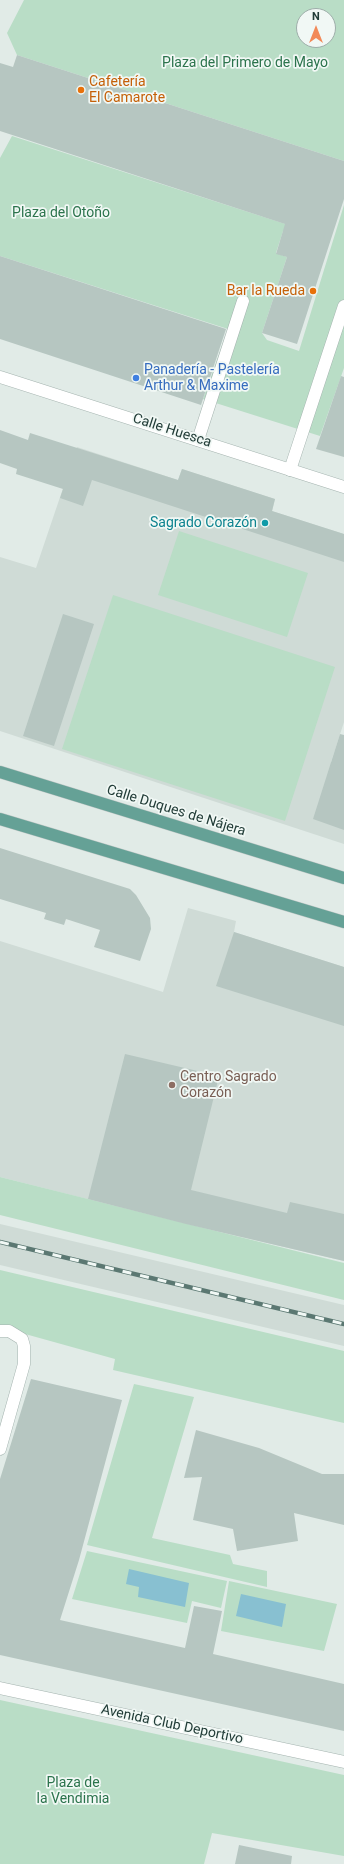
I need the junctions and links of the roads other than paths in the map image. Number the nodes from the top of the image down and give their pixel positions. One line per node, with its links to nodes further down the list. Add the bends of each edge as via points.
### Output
1 (243, 301): 4 (street)
2 (344, 306): 5 (street)
3 (0, 377): 4 (street, Calle Huesca)
4 (198, 440): 5 (street, Calle Huesca)
5 (290, 470): 6 (street, Calle Huesca)
6 (344, 487)
7 (0, 772): 9 (main road, Calle Duques de Nájera)
8 (0, 819): 10 (main road)
9 (344, 878)
10 (344, 922)
11 (0, 1332): 12 (street, via 9,1332 22,1339 24,1364)
12 (0, 1449)
13 (0, 1688): 14 (street, Avenida Club Deportivo)
14 (344, 1762)

